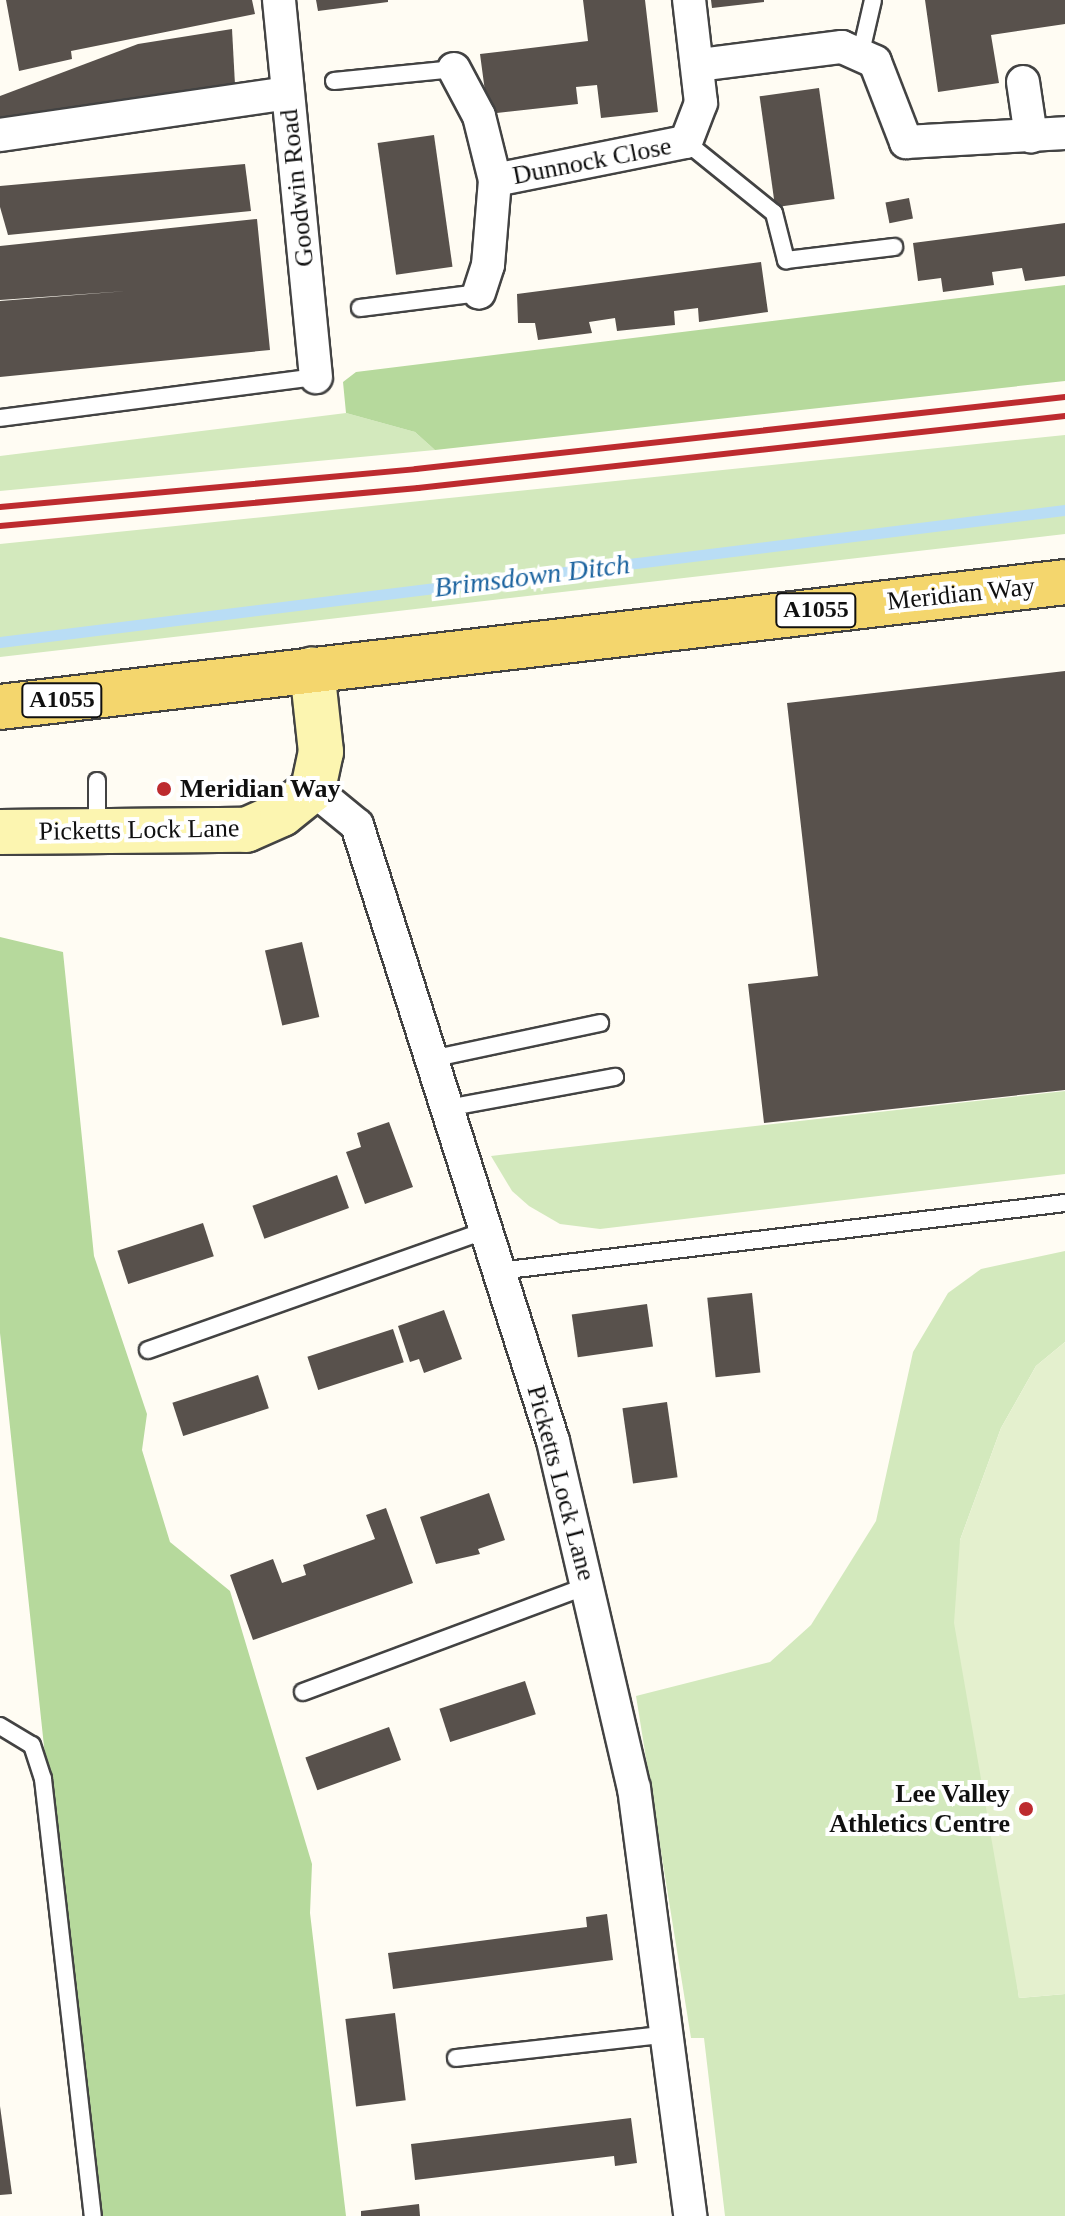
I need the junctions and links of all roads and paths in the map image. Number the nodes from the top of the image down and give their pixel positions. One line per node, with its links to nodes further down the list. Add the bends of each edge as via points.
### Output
1 (279, 0): 9 (street, Goodwin Road)
2 (689, 0): 5 (street, Dunnock Close)
3 (873, 0): 4 (lane)
4 (861, 52): 5 (street, via 842,47); 12 (street, via 885,78 897,131 906,142)
5 (699, 65): 13 (street, Dunnock Close, via 701,103)
6 (454, 69): 7 (lane); 14 (street, Dunnock Close, via 479,116)
7 (334, 81)
8 (1023, 82): 12 (street)
9 (287, 93): 11 (street); 18 (street, Goodwin Road)
10 (1065, 133): 12 (street)
11 (0, 135)
12 (1031, 136)
13 (686, 142): 14 (street, Dunnock Close); 15 (lane, via 774,213 786,260)
14 (495, 180): 16 (street, Dunnock Close, via 488,265)
15 (894, 247)
16 (479, 293): 17 (lane)
17 (360, 308)
18 (316, 377): 19 (lane)
19 (0, 418)
20 (1065, 582): 21 (main road, Meridian Way / A1055)
21 (312, 669): 22 (main road, Meridian Way / A1055); 24 (street, via 322,741)
22 (0, 707)
23 (97, 781): 26 (lane)
24 (313, 789): 26 (street, Picketts Lock Lane, via 246,830); 28 (street, Picketts Lock Lane, via 357,825)
25 (0, 832): 26 (street, Picketts Lock Lane)
26 (97, 834)
27 (600, 1023): 28 (lane)
28 (431, 1059): 30 (street, Picketts Lock Lane)
29 (615, 1077): 30 (lane)
30 (447, 1108): 32 (street, Picketts Lock Lane)
31 (1065, 1203): 33 (lane)
32 (486, 1230): 33 (street, Picketts Lock Lane); 34 (lane)
33 (499, 1271): 35 (street, Picketts Lock Lane)
34 (148, 1350)
35 (589, 1585): 36 (lane); 38 (street, Picketts Lock Lane, via 634,1788)
36 (303, 1692)
37 (0, 1726): 40 (lane, via 32,1745 43,1779)
38 (670, 2034): 39 (lane); 41 (street, Picketts Lock Lane)
39 (456, 2058)
40 (93, 2216)
41 (690, 2216)

